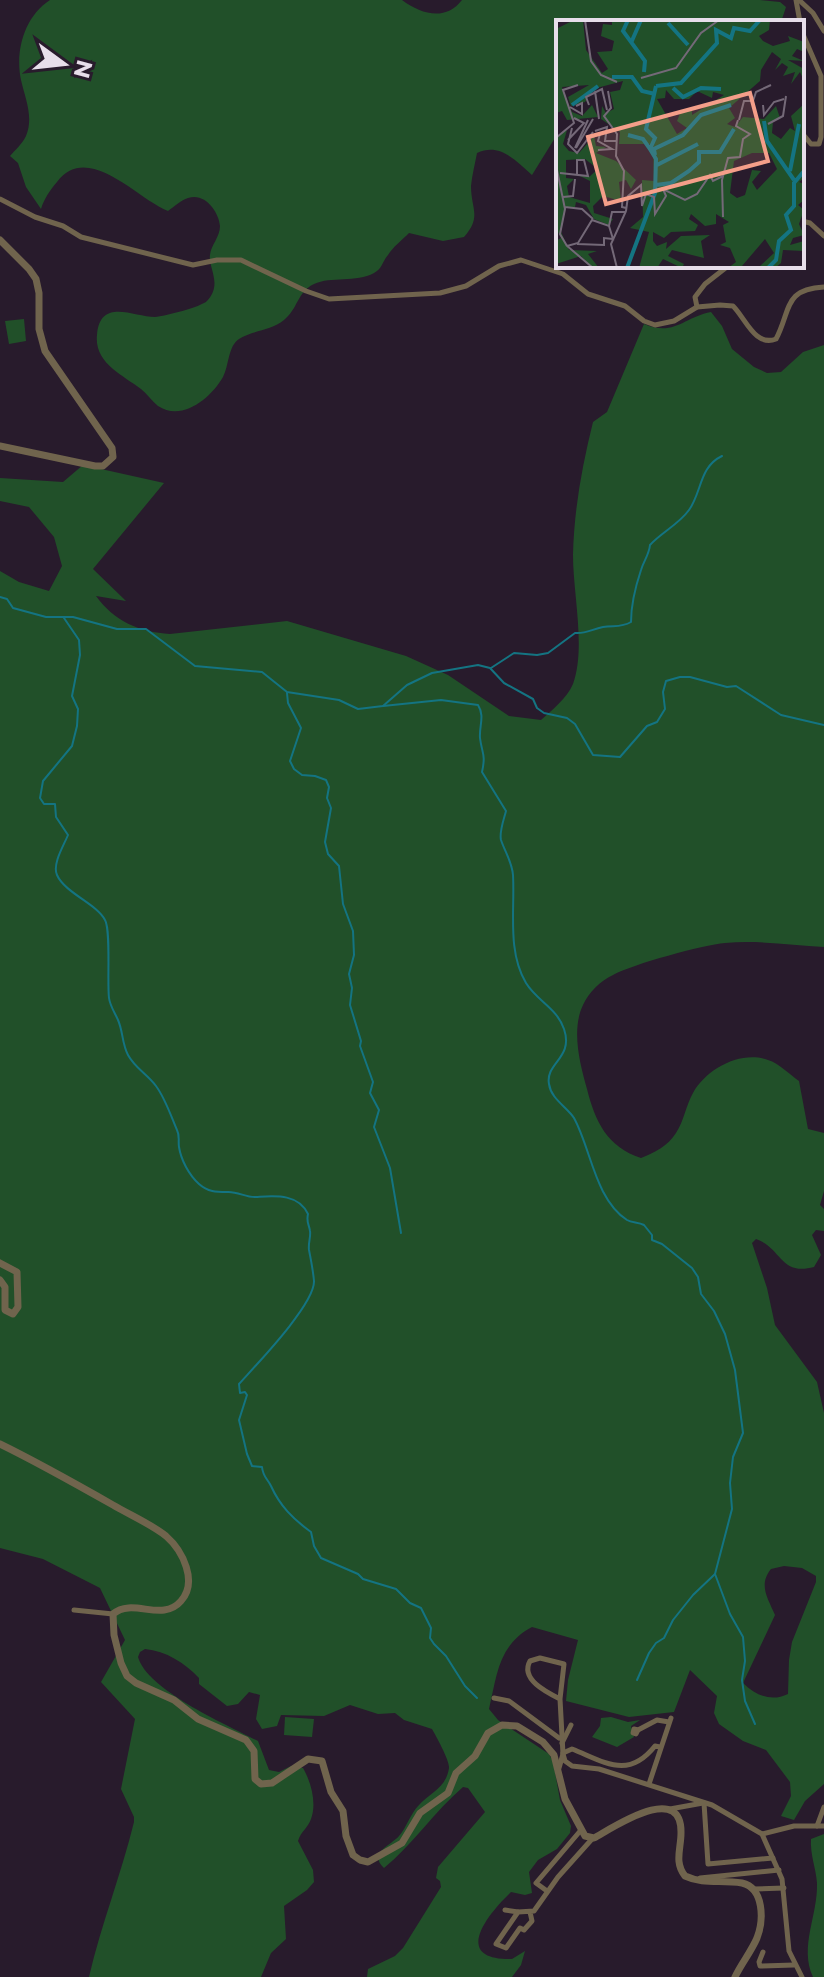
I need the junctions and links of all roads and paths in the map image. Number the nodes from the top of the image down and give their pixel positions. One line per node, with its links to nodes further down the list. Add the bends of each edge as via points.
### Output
1 (797, 0): 2 (street); 3 (street)
2 (800, 20)
3 (824, 31)
4 (804, 37): 5 (street, via 821,76 819,144)
5 (804, 135)
6 (0, 199): 12 (street, via 81,237 176,263 241,260 329,299 440,293 521,260 563,274 588,294 625,306 655,325)
7 (804, 222): 8 (street)
8 (824, 236)
9 (0, 240): 13 (street, via 36,279 45,351 112,448 113,457 95,466)
10 (726, 268): 12 (street, via 700,290)
11 (824, 287): 12 (street, via 794,296 776,339 768,342 760,340 733,306)
12 (697, 307)
13 (0, 446)
14 (0, 1263): 15 (street, via 17,1272 18,1307 13,1314 5,1310)
15 (0, 1280)
16 (0, 1444): 18 (street, via 158,1531 176,1548 190,1581 181,1602 164,1610 126,1606)
17 (74, 1610): 18 (street)
18 (113, 1614): 26 (street, via 127,1676 198,1719 246,1740 254,1751 255,1779 261,1784 316,1758 325,1766 350,1846 364,1862 402,1843 420,1813 445,1796 458,1769 498,1727 517,1726 538,1738)
19 (494, 1698): 23 (street, via 509,1701)
20 (560, 1699): 20 (street, via 528,1677 530,1661 564,1664); 23 (street)
21 (571, 1725): 23 (street)
22 (638, 1730): 24 (street, via 670,1720)
23 (561, 1741): 25 (street)
24 (660, 1747): 25 (street, via 620,1766 572,1749); 27 (street)
25 (563, 1754): 26 (street); 27 (street, via 572,1766)
26 (559, 1768): 32 (street, via 565,1799)
27 (649, 1784): 28 (street)
28 (704, 1803): 30 (street); 33 (street); 35 (street, via 708,1864)
29 (824, 1807): 31 (street)
30 (666, 1810): 34 (street, via 631,1816); 37 (street, via 679,1820 679,1866)
31 (820, 1826): 33 (street)
32 (581, 1830): 34 (street); 40 (street, via 536,1883)
33 (762, 1834): 35 (street)
34 (592, 1839): 40 (street)
35 (774, 1858): 36 (street)
36 (779, 1870): 37 (street); 38 (street)
37 (691, 1879): 39 (street)
38 (784, 1888): 39 (street); 45 (street)
39 (754, 1889): 46 (street, via 759,1931)
40 (547, 1891): 43 (street)
41 (505, 1910): 42 (street)
42 (518, 1912): 43 (street); 43 (street, via 496,1944 506,1948 532,1921)
43 (530, 1912)
44 (763, 1952): 45 (street, via 760,1966)
45 (794, 1965): 47 (street)
46 (735, 1977)
47 (802, 1977)

